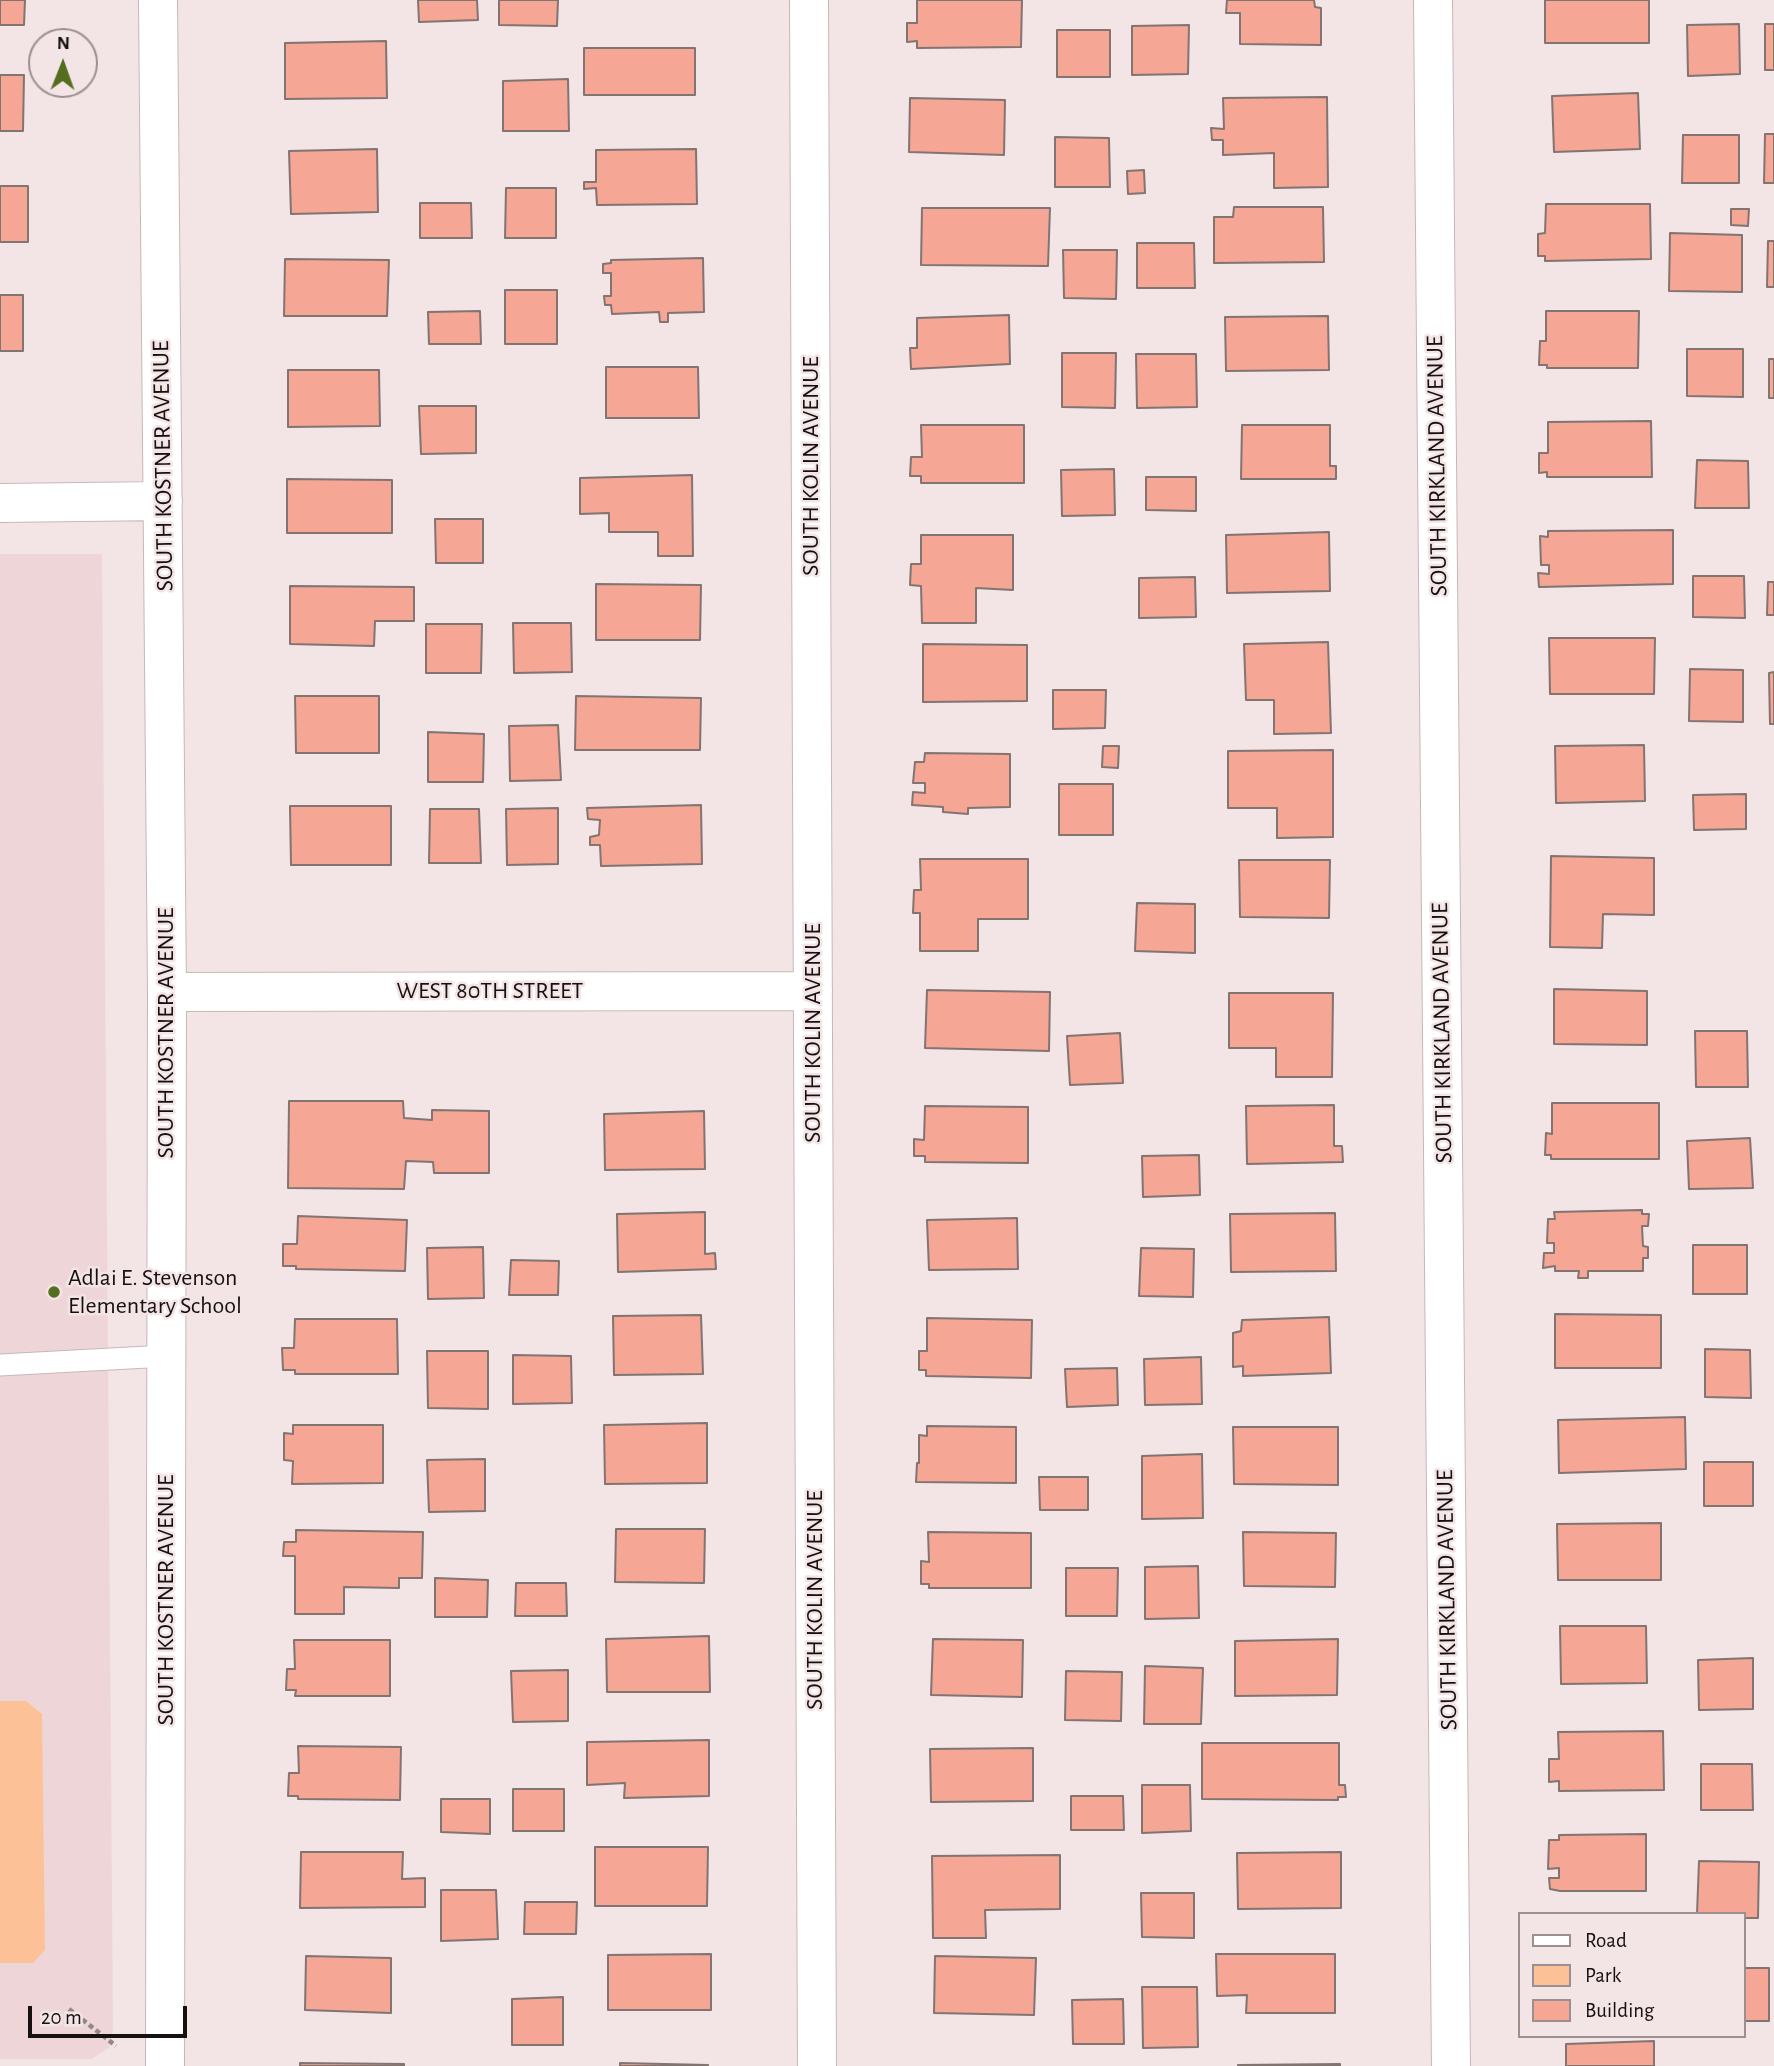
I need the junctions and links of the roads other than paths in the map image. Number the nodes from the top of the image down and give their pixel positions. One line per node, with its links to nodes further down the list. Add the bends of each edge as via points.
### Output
1 (158, 0): 4 (street, SOUTH KOSTNER AVENUE)
2 (809, 0): 6 (street, SOUTH KOLIN AVENUE)
3 (1433, 0): 12 (street, SOUTH KIRKLAND AVENUE)
4 (163, 501): 5 (street); 7 (street, SOUTH KOSTNER AVENUE)
5 (0, 503)
6 (813, 991): 7 (street, WEST 80TH STREET); 11 (street, SOUTH KOLIN AVENUE)
7 (167, 992): 8 (street, SOUTH KOSTNER AVENUE)
8 (166, 1356): 9 (lane); 10 (street, SOUTH KOSTNER AVENUE)
9 (0, 1365)
10 (165, 2066)
11 (817, 2066)
12 (1451, 2066)

